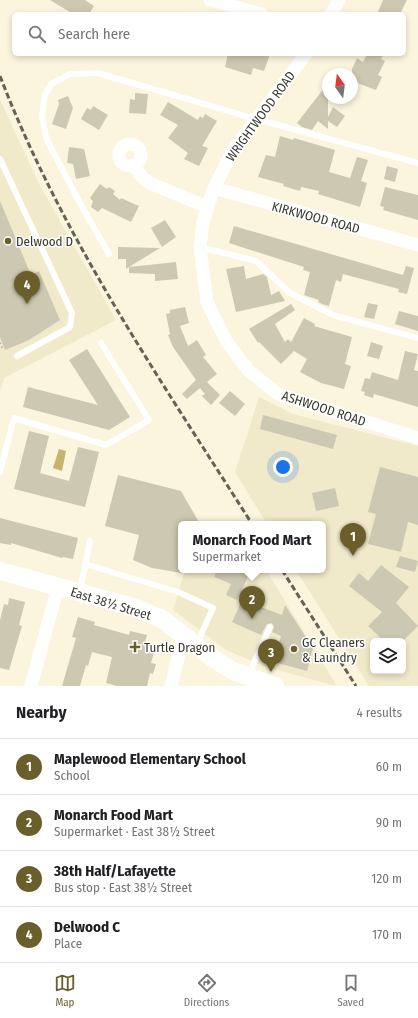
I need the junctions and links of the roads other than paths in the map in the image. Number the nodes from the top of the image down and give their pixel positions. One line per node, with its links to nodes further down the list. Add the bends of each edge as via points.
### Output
1 (210, 0): 3 (street)
2 (339, 0): 4 (street)
3 (255, 12)
4 (332, 12)
5 (304, 56): 6 (street, WRIGHTWOOD ROAD)
6 (256, 119): 8 (lane); 10 (street, WRIGHTWOOD ROAD, via 234,150); 14 (lane, via 98,73 70,74 51,84 45,95 42,115 46,138)
7 (0, 159): 18 (lane, via 72,313 70,327)
8 (418, 163)
9 (133, 165): 11 (street, via 150,183)
10 (214, 188): 11 (street, WRIGHTWOOD ROAD); 12 (street, KIRKWOOD ROAD)
11 (206, 207): 13 (street, WRIGHTWOOD ROAD)
12 (418, 245)
13 (200, 247): 15 (lane, via 256,260 290,293 333,315); 16 (street, WRIGHTWOOD ROAD, via 207,302)
14 (109, 254)
15 (418, 338)
16 (226, 341): 19 (street, ASHWOOD ROAD, via 249,371 278,394)
17 (101, 344): 20 (lane, via 149,420 106,445 14,418)
18 (17, 356)
19 (418, 438)
20 (0, 472)
21 (90, 541): 22 (lane)
22 (85, 564): 25 (lane); 27 (lane, via 178,592 213,608)
23 (0, 571): 24 (street, East 38½ Street)
24 (58, 587): 25 (street, East 38½ Street); 29 (street)
25 (80, 592): 27 (street, East 38½ Street, via 136,608 162,619)
26 (270, 627): 28 (lane)
27 (191, 640): 28 (street, East 38½ Street, via 214,659); 30 (street)
28 (248, 678): 31 (street, East 38½ Street)
29 (31, 686)
30 (171, 686)
31 (276, 686)

